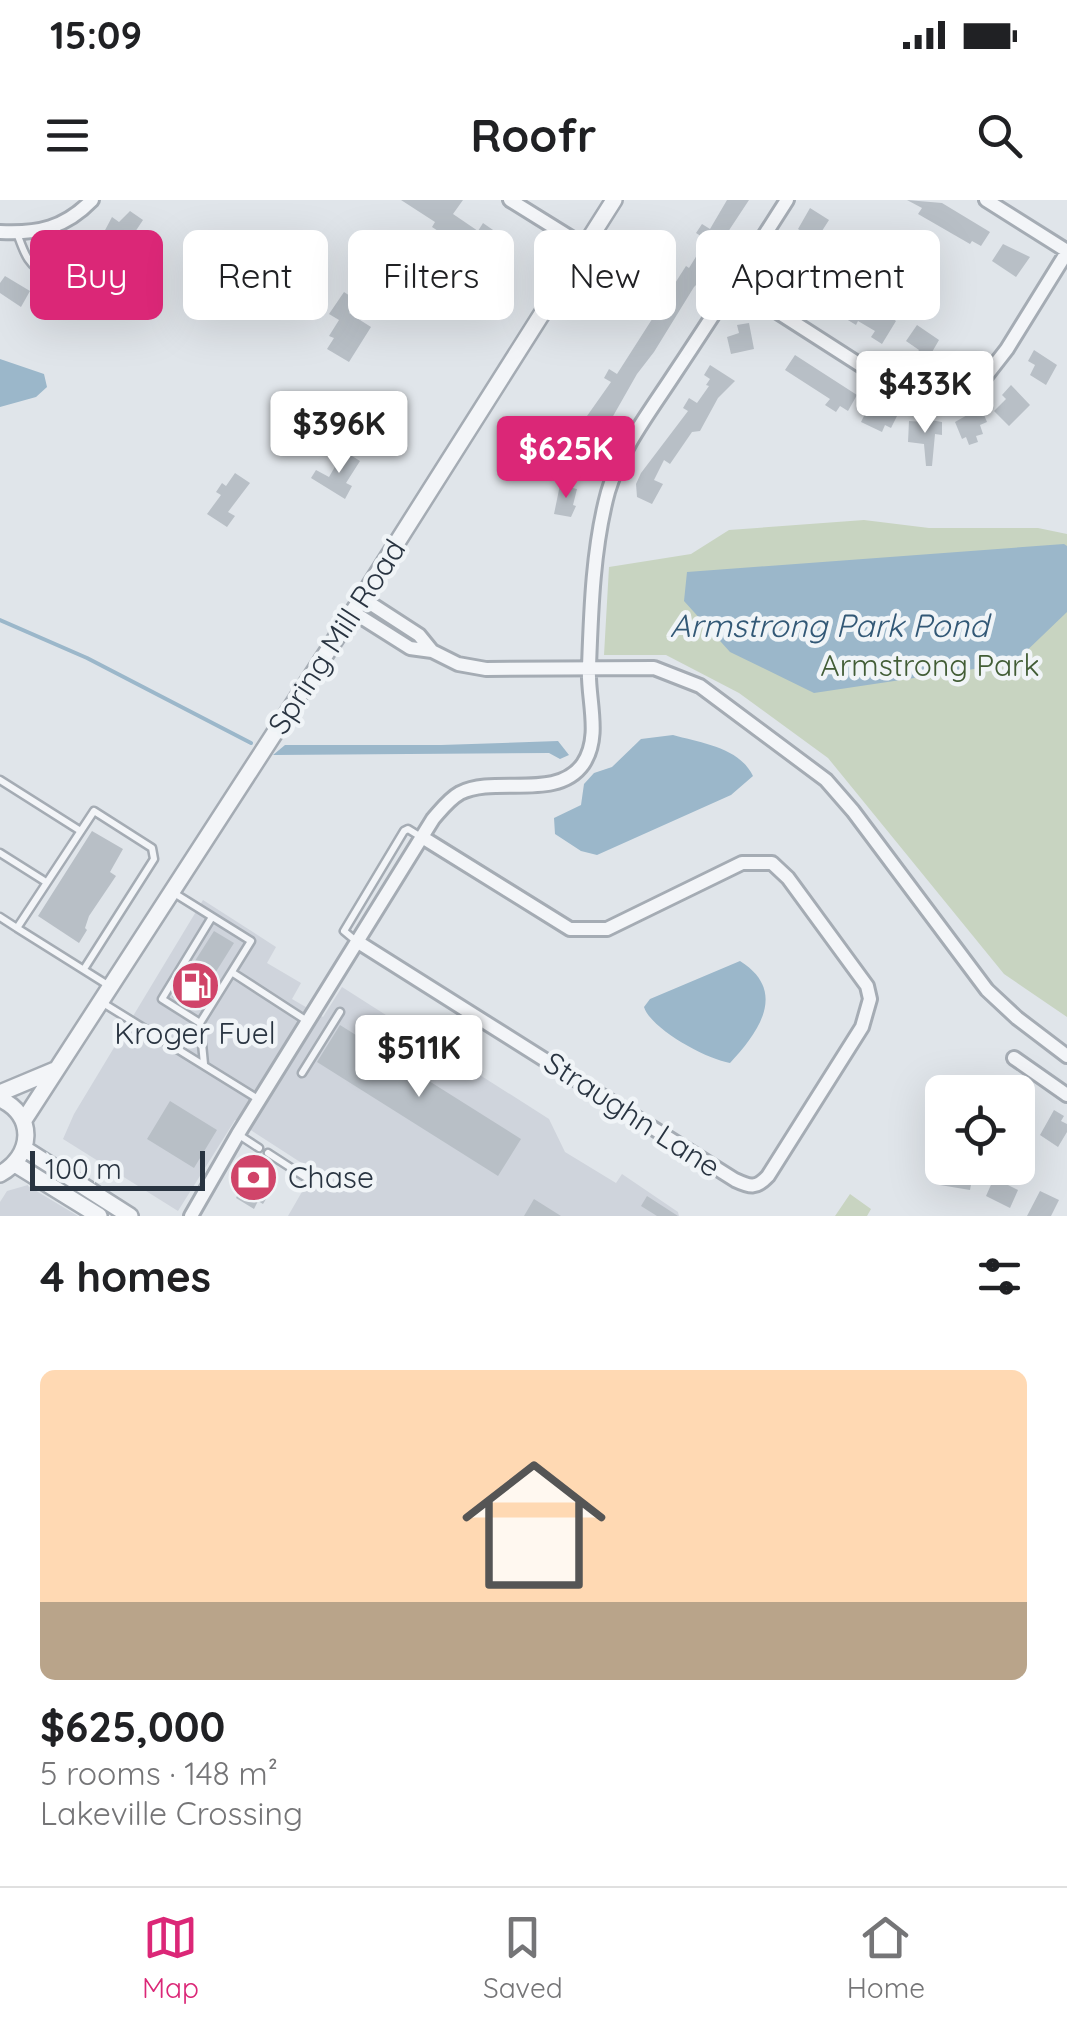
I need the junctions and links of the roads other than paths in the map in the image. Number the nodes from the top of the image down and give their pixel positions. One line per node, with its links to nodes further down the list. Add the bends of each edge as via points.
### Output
1 (92, 200): 6 (street)
2 (510, 200): 7 (street)
3 (614, 200): 8 (street, Spring Mill Road)
4 (787, 200): 9 (street)
5 (986, 200): 12 (street)
6 (57, 226): 11 (street); 11 (lane, via 58,259 46,272 28,259)
7 (558, 230)
8 (594, 230)
9 (768, 230)
10 (0, 232): 11 (street)
11 (17, 233)
12 (1067, 251): 15 (street, via 986,376 954,393 936,396 894,386)
13 (537, 320): 16 (street, Spring Mill Road)
14 (710, 320): 17 (street, via 613,477 596,564)
15 (790, 320)
16 (358, 605): 17 (street, via 410,648 458,664 486,670); 23 (street, Spring Mill Road)
17 (588, 668): 20 (street, via 592,739 577,771 563,780 460,793); 35 (street, via 654,668 700,686 826,780 987,990)
18 (0, 780): 19 (lane)
19 (79, 830): 22 (lane); 28 (lane, via 94,811 152,848 152,864)
20 (422, 837): 27 (street); 27 (street, Straughn Lane, via 570,930 608,930 742,863 772,863 866,986 870,998 862,1027 756,1187 734,1180)
21 (0, 853): 22 (lane)
22 (46, 882): 26 (lane)
23 (173, 892): 25 (lane); 30 (street, Spring Mill Road)
24 (0, 917): 26 (lane)
25 (212, 917): 29 (lane, via 251,942); 34 (lane, via 162,999)
26 (17, 928): 28 (lane)
27 (358, 942): 33 (street)
28 (84, 969): 30 (lane)
29 (233, 972): 33 (lane); 34 (lane)
30 (112, 987): 31 (street, Spring Mill Road)
31 (102, 1002): 37 (lane); 38 (street, Spring Mill Road)
32 (340, 1012): 39 (lane)
33 (308, 1020): 42 (street)
34 (200, 1023): 37 (lane)
35 (1067, 1056)
36 (1014, 1058): 40 (street)
37 (204, 1066): 42 (lane)
38 (55, 1070): 41 (street); 43 (street, Spring Mill Road)
39 (302, 1072)
40 (1067, 1094)
41 (0, 1096): 43 (street)
42 (259, 1099): 44 (street)
43 (24, 1120): 46 (street)
44 (238, 1134): 45 (lane); 53 (street)
45 (259, 1148)
46 (25, 1149): 48 (street); 52 (street)
47 (268, 1153): 50 (lane)
48 (15, 1164): 49 (street); 51 (street)
49 (0, 1174)
50 (305, 1176)
51 (98, 1216)
52 (130, 1216)
53 (192, 1216)

